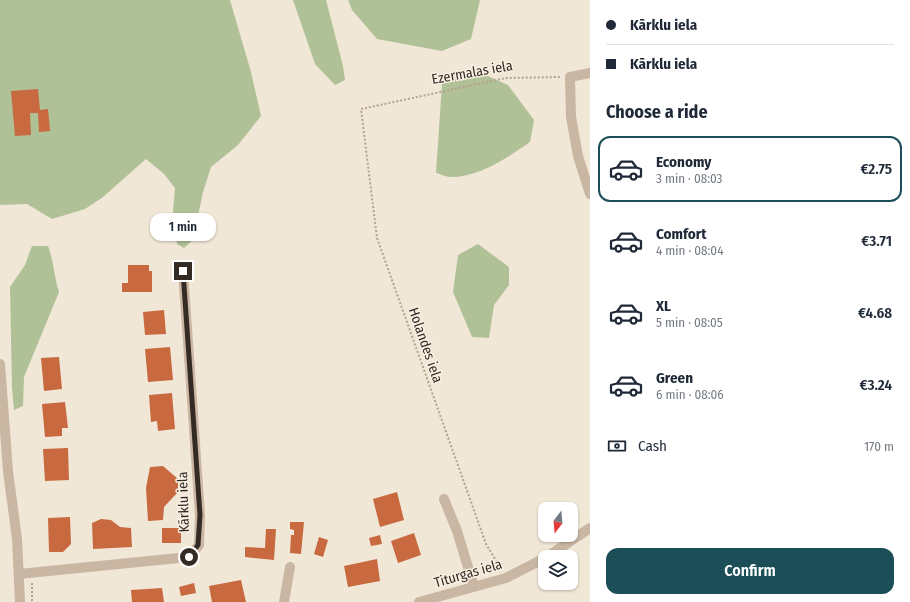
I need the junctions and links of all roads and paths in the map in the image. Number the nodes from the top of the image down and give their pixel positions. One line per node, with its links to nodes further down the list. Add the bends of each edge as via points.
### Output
1 (590, 73): 2 (street)
2 (570, 77): 3 (path, Ezermalas iela, via 506,78); 4 (street, via 571,117 578,156)
3 (361, 109): 15 (path, Holandes iela, via 377,238 486,544)
4 (590, 194)
5 (183, 271): 13 (street, Kārklu iela, via 200,515 198,545 189,557)
6 (0, 364): 7 (street)
7 (4, 472): 14 (street, via 17,539)
8 (444, 499): 16 (street)
9 (590, 528): 10 (street, Titurgas iela)
10 (559, 550)
11 (538, 561): 15 (street, Titurgas iela)
12 (290, 567): 19 (street)
13 (32, 573): 14 (street, Kārklu iela); 18 (path)
14 (19, 574): 17 (street)
15 (506, 578): 16 (street, Titurgas iela)
16 (474, 586): 20 (street, Titurgas iela)
17 (20, 602)
18 (32, 602)
19 (284, 602)
20 (419, 602)

